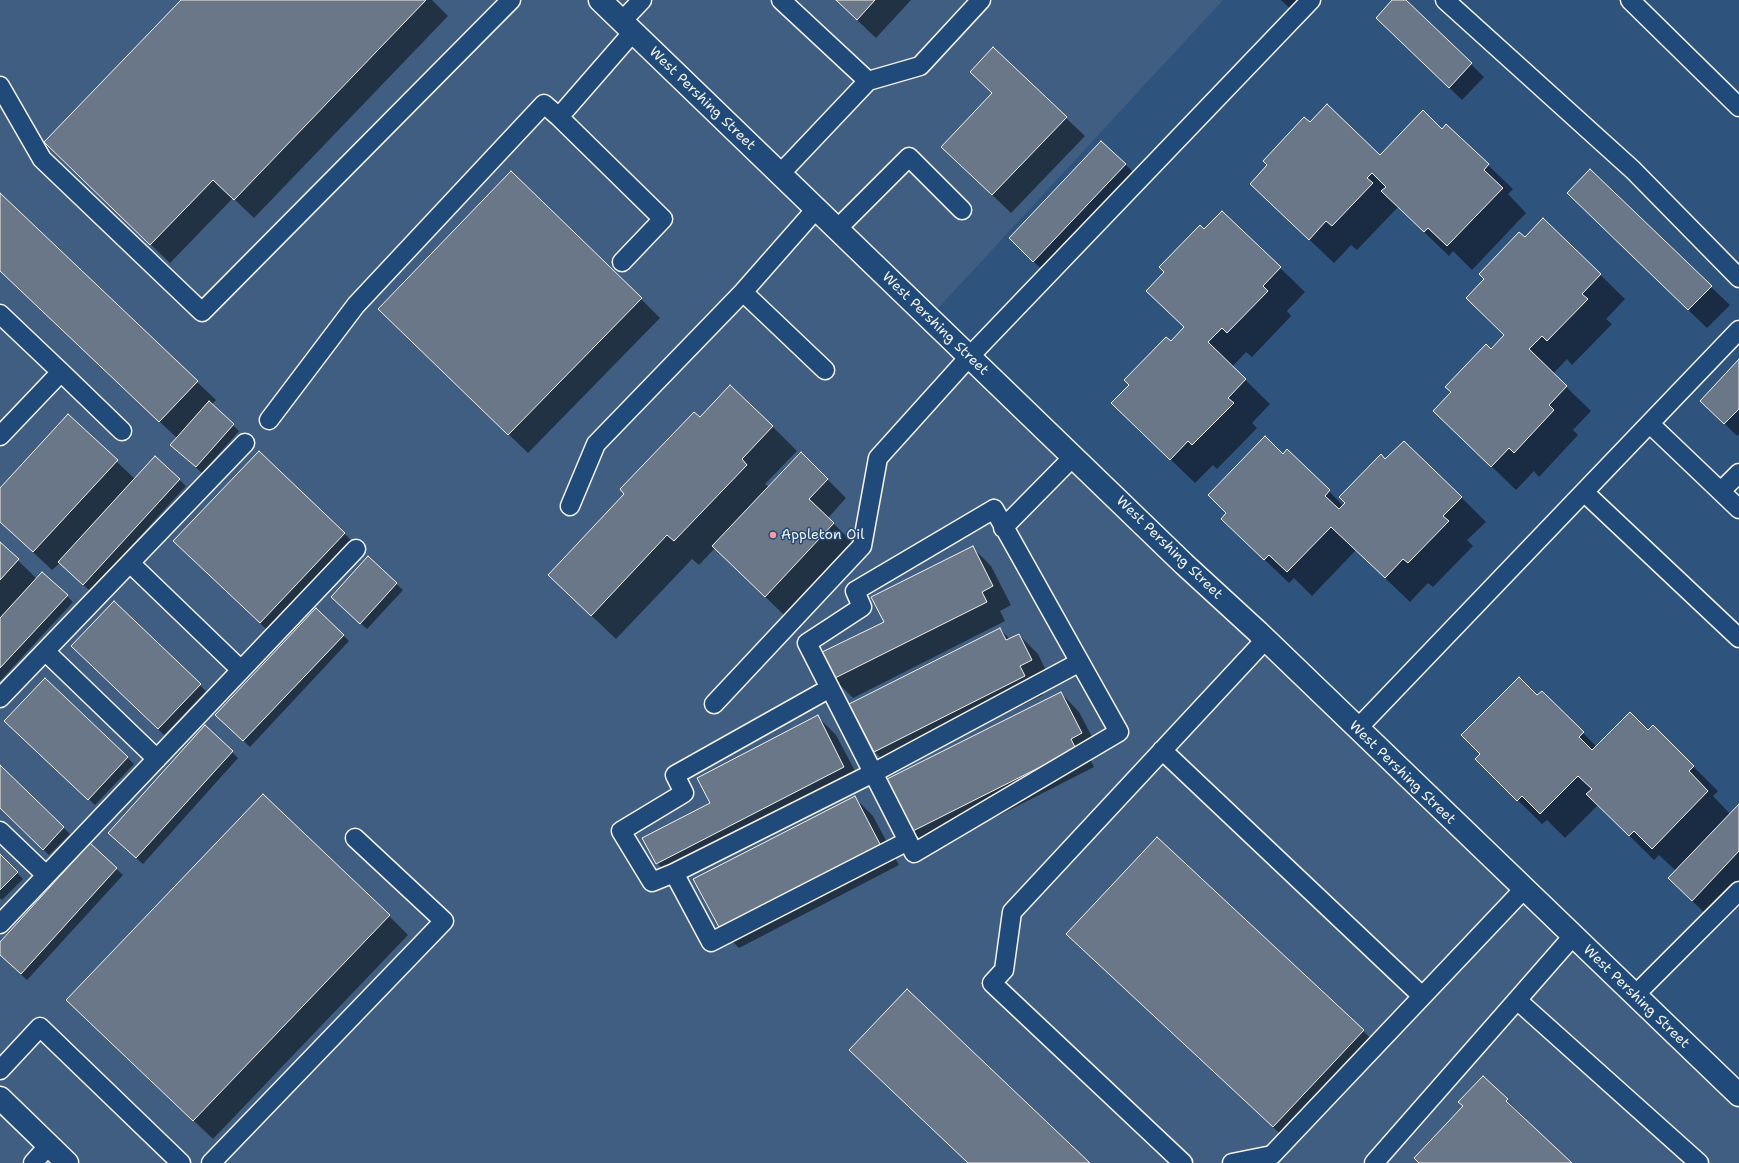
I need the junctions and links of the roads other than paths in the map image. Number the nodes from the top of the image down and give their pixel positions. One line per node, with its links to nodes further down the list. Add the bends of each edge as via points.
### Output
1 (511, 0): 11 (lane, via 202,312 42,159)
2 (600, 0): 9 (street, West Pershing Street)
3 (642, 0): 9 (lane)
4 (781, 0): 10 (lane)
5 (981, 0): 10 (lane, via 920,66)
6 (1311, 0): 23 (lane)
7 (1445, 0): 19 (lane, via 1633,170)
8 (1630, 0): 12 (lane)
9 (627, 26): 13 (lane); 14 (street, West Pershing Street)
10 (868, 81): 14 (lane)
11 (0, 86)
12 (1739, 107)
13 (559, 117): 18 (lane, via 664,219); 26 (lane, via 544,104 356,305)
14 (780, 174): 15 (street, West Pershing Street)
15 (816, 209): 17 (street, West Pershing Street); 20 (lane)
16 (962, 210): 17 (lane, via 909,157)
17 (837, 229): 23 (street, West Pershing Street)
18 (622, 262)
19 (1739, 278)
20 (743, 292): 24 (lane); 35 (lane, via 596,444)
21 (0, 314): 25 (lane)
22 (1739, 330): 27 (lane)
23 (970, 357): 31 (street, West Pershing Street); 47 (lane, via 878,458 862,546)
24 (825, 370)
25 (61, 372): 28 (lane); 29 (lane)
26 (269, 420)
27 (1650, 424): 33 (lane); 34 (lane)
28 (122, 431)
29 (0, 436)
30 (245, 443): 39 (lane)
31 (1073, 457): 37 (lane); 41 (street, West Pershing Street)
32 (1739, 473): 33 (lane)
33 (1721, 491): 36 (lane)
34 (1584, 492): 40 (lane); 48 (lane)
35 (570, 506)
36 (1739, 509)
37 (1003, 528): 43 (lane); 45 (lane, via 994,510 855,591 862,607 807,644)
38 (356, 549): 44 (lane)
39 (130, 563): 42 (lane); 44 (lane)
40 (1739, 638)
41 (1265, 640): 48 (street, West Pershing Street); 49 (lane)
42 (45, 650): 46 (lane); 50 (lane)
43 (1080, 662): 51 (lane); 54 (lane, via 1119,732 914,853)
44 (241, 670): 50 (lane)
45 (830, 688): 51 (lane); 55 (lane, via 675,775 684,793 621,831 652,882)
46 (0, 698)
47 (714, 704)
48 (1357, 729): 57 (street, West Pershing Street)
49 (1162, 750): 61 (lane); 72 (lane, via 1012,912 1004,970 992,983)
50 (157, 758): 56 (lane)
51 (873, 773): 54 (lane); 55 (lane)
52 (0, 831): 56 (lane)
53 (355, 838): 71 (lane, via 444,921)
54 (908, 841): 55 (lane, via 711,942)
55 (674, 873)
56 (46, 875): 59 (lane)
57 (1524, 889): 60 (street, West Pershing Street); 61 (lane)
58 (1739, 891): 62 (lane)
59 (2, 919)
60 (1573, 936): 62 (street, West Pershing Street); 63 (lane)
61 (1422, 996): 73 (lane, via 1272,1154)
62 (1635, 996): 65 (street, West Pershing Street)
63 (1517, 1000): 74 (lane); 75 (lane)
64 (0, 1070): 70 (lane, via 40,1027)
65 (1739, 1095)
66 (0, 1098): 67 (street)
67 (49, 1146): 68 (lane); 69 (street)
68 (32, 1163)
69 (67, 1163)
70 (181, 1163)
71 (211, 1163)
72 (1183, 1163)
73 (1232, 1163)
74 (1374, 1163)
75 (1699, 1163)

